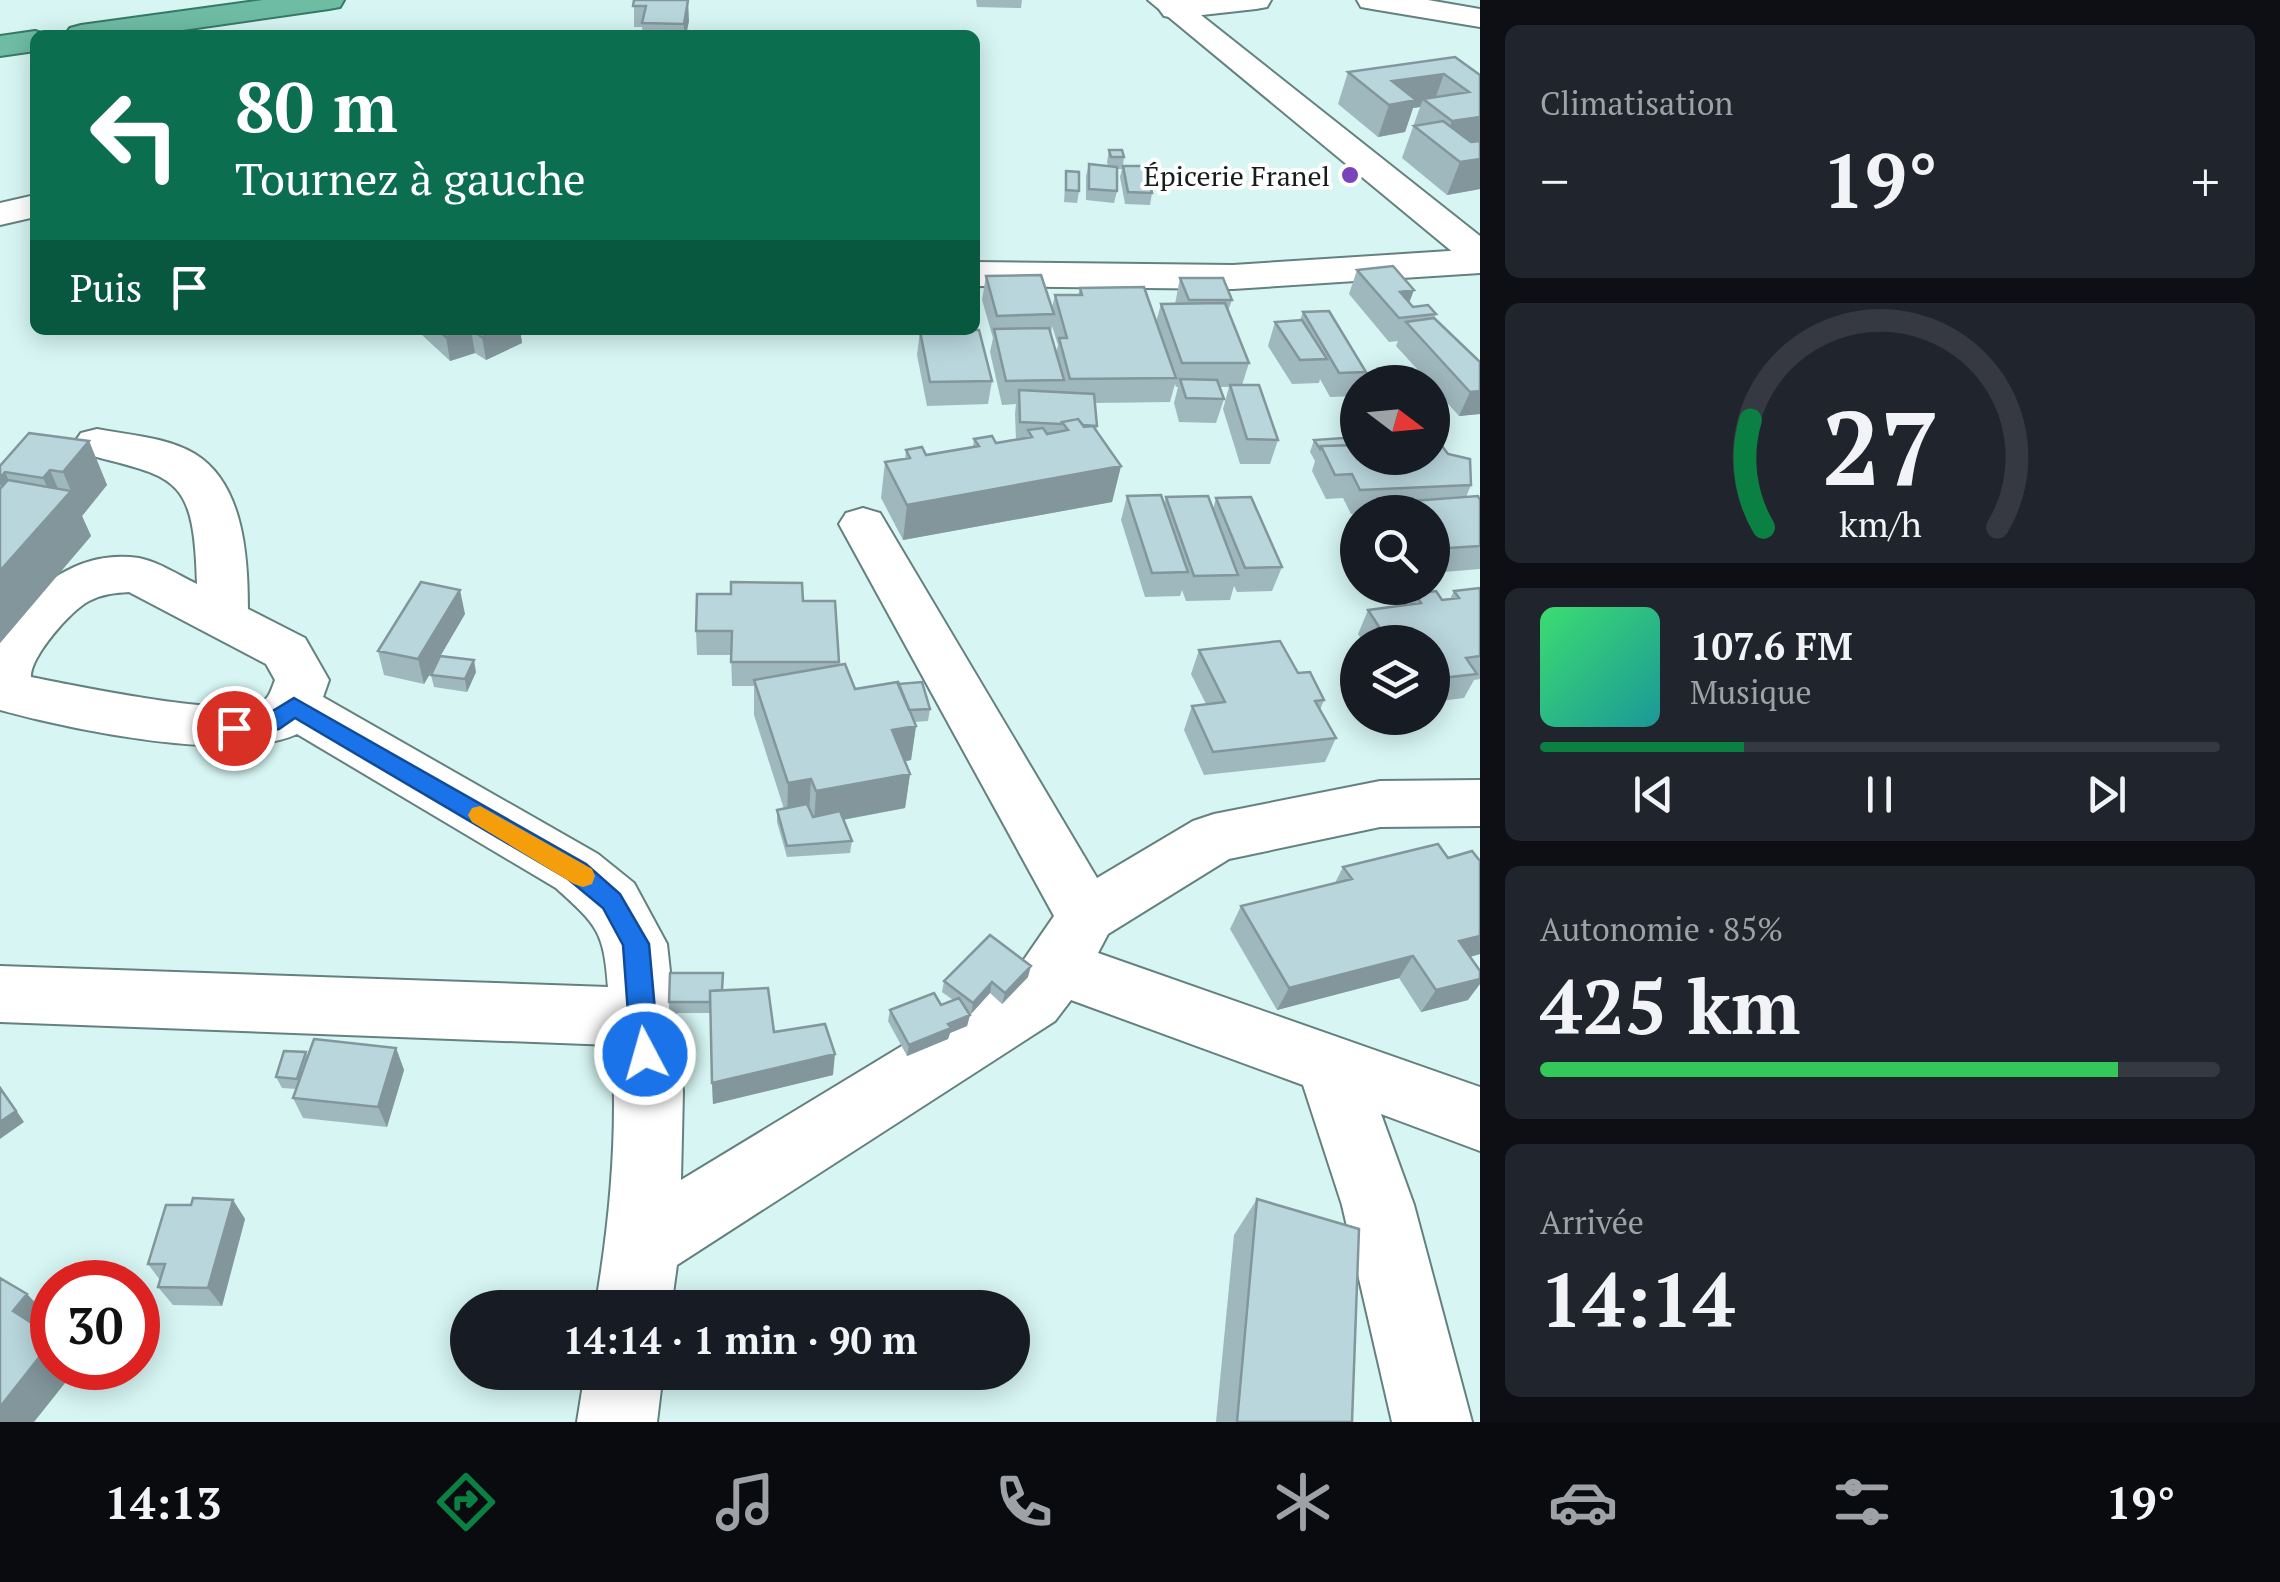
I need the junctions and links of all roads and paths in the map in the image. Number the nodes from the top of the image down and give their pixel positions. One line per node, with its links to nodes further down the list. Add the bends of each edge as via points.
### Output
1 (329, 0): 6 (highway)
2 (1256, 0): 4 (street)
3 (1372, 0): 5 (street)
4 (1169, 4): 11 (street)
5 (1480, 18)
6 (142, 30)
7 (30, 42): 8 (highway)
8 (0, 46)
9 (30, 207): 10 (street)
10 (0, 214)
11 (1480, 258): 12 (street, via 1233,277)
12 (980, 274)
13 (97, 443): 15 (street, via 180,465 200,484 223,566)
14 (863, 524): 18 (street)
15 (222, 616): 16 (street, via 286,652 302,680); 16 (street, via 137,574 104,576 67,590 34,622 4,666 6,692 234,728 271,723)
16 (294, 706): 20 (street, via 577,872 612,901 636,944)
17 (1480, 803): 18 (street, via 1380,804 1214,838)
18 (1072, 942): 21 (street); 23 (street, via 1032,1001)
19 (0, 994): 20 (street)
20 (640, 1017): 23 (street, via 650,1091)
21 (1330, 1066): 22 (street); 26 (street, via 1378,1205)
22 (1480, 1118)
23 (638, 1276)
24 (621, 1390): 25 (street)
25 (616, 1422)
26 (1432, 1422)

